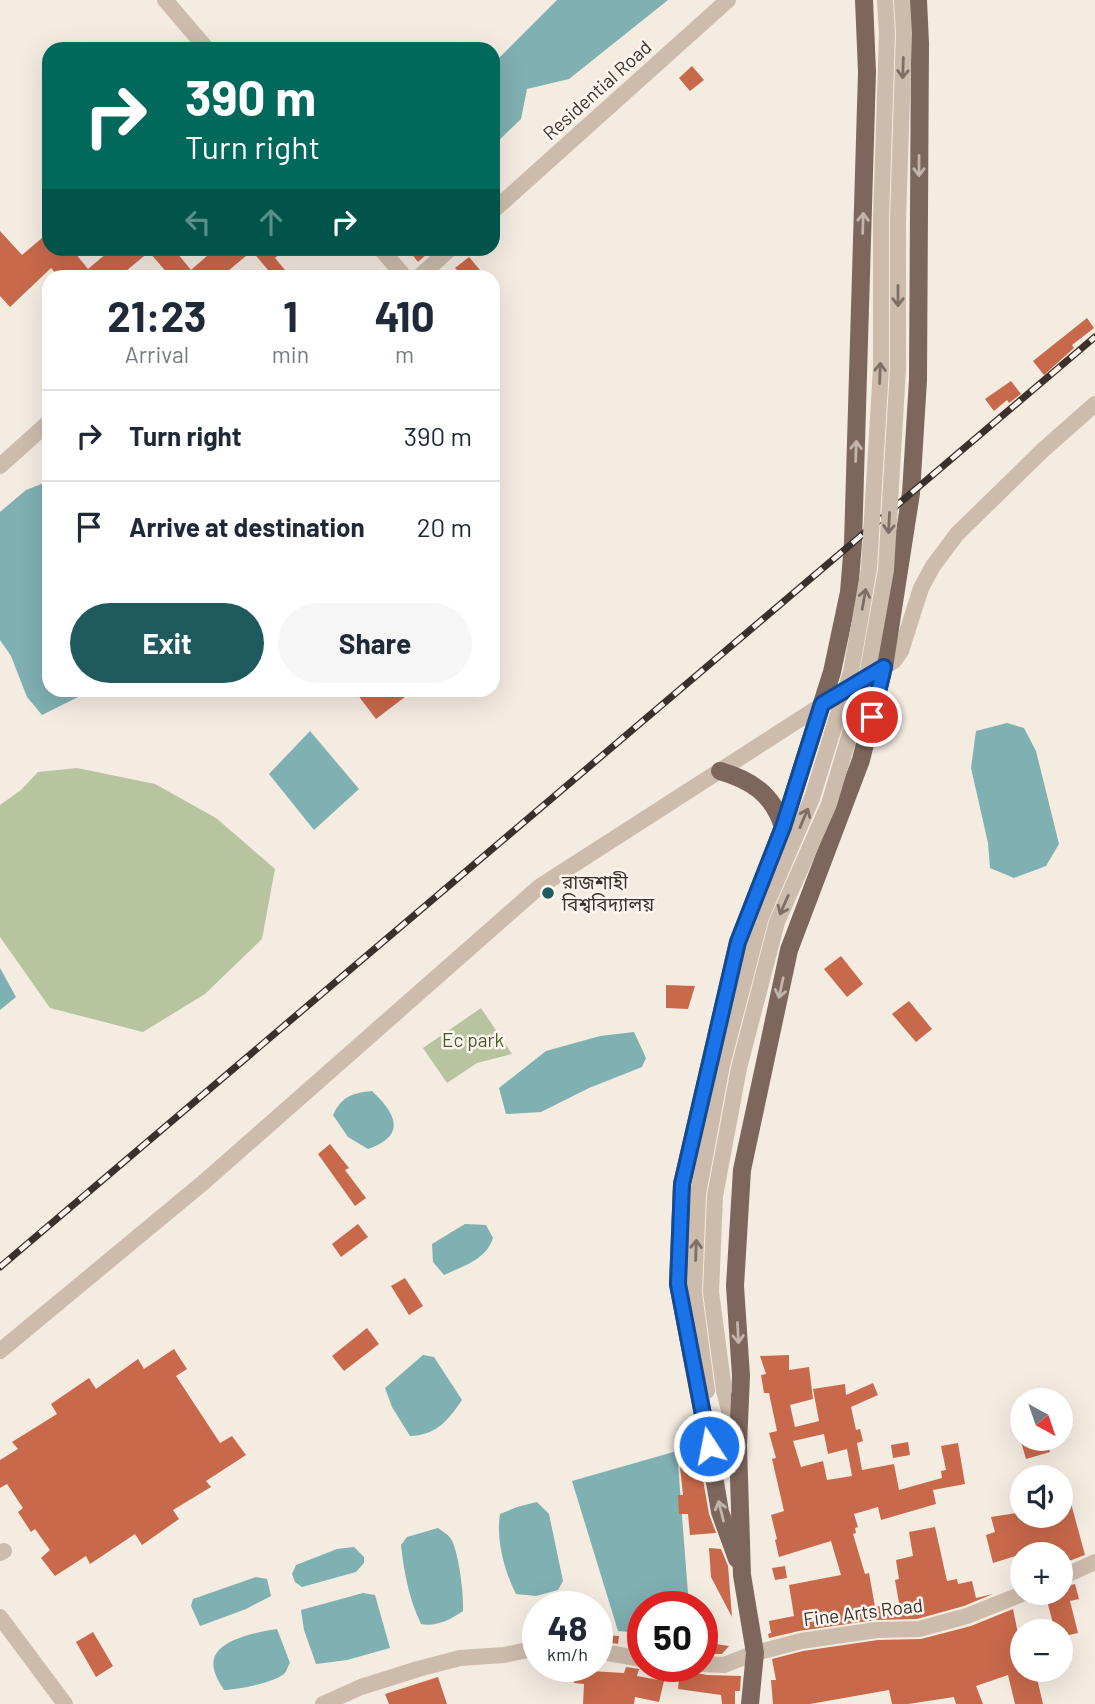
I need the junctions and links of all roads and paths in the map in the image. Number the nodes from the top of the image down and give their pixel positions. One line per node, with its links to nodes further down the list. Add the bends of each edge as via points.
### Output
1 (165, 0): 7 (street)
2 (728, 0): 8 (street, Residential Road)
3 (864, 0): 17 (main road, one-way to 3, via 849,592 853,542 867,72)
4 (885, 0): 22 (street, one-way to 4, bridge, via 694,1293 698,1194 722,1065 761,917 812,798 851,672 869,568 881,369)
5 (902, 0): 21 (street, one-way to 21, bridge, via 898,369 886,570 867,676 828,804 777,922 739,1068 715,1196 711,1292 724,1390)
6 (918, 0): 16 (main road, one-way to 16, via 918,380 911,494)
7 (201, 42)
8 (500, 205)
9 (387, 256): 11 (street)
10 (442, 256): 12 (street)
11 (399, 270)
12 (427, 270)
13 (1095, 404): 16 (street, via 957,534 921,589 901,652)
14 (42, 428): 15 (street)
15 (0, 466)
16 (884, 667): 17 (street); 21 (main road, one-way to 21, via 862,760 789,950 742,1170 735,1286 741,1376)
17 (822, 704): 18 (street); 19 (main road)
18 (719, 771): 19 (main road, via 745,779 766,797 779,812); 20 (street, via 539,887 204,1182)
19 (783, 827): 22 (main road, via 738,942 682,1184 678,1284)
20 (0, 1351)
21 (738, 1445): 25 (main road)
22 (709, 1446): 25 (main road, one-way to 22, via 720,1512)
23 (1095, 1562): 24 (street)
24 (1073, 1572)
25 (742, 1575): 29 (main road)
26 (1010, 1599): 29 (street, Fine Arts Road, via 919,1629 801,1641)
27 (0, 1617): 31 (street)
28 (522, 1651): 32 (street, via 428,1666)
29 (755, 1653): 30 (street, Fine Arts Road); 33 (main road)
30 (718, 1665)
31 (65, 1704)
32 (323, 1704)
33 (750, 1704)

